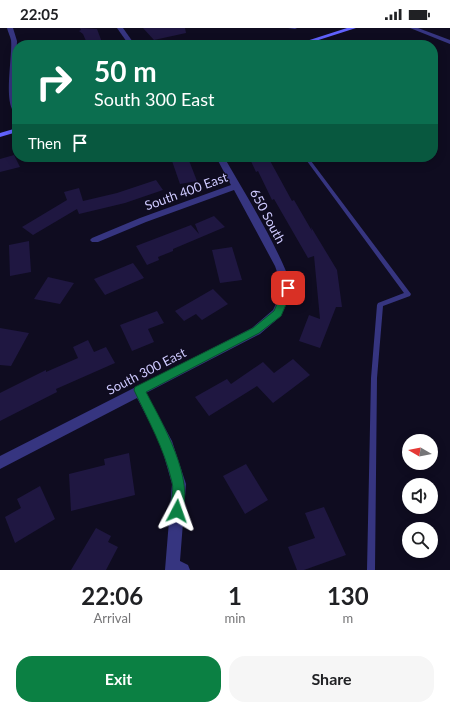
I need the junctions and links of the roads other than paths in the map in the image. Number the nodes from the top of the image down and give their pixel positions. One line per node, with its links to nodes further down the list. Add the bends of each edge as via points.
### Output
1 (10, 28): 7 (street)
2 (120, 28): 8 (street)
3 (290, 28): 4 (lane)
4 (295, 28)
5 (353, 28): 9 (main road)
6 (412, 28): 10 (street)
7 (14, 40)
8 (128, 40)
9 (313, 40)
10 (450, 42)
11 (12, 131): 12 (main road)
12 (0, 134)
13 (223, 162): 15 (street, 650 South)
14 (310, 162): 21 (lane, via 408,294 380,305 374,378)
15 (237, 186): 16 (street, South 400 East); 17 (street, 650 South, via 280,266)
16 (95, 240)
17 (288, 288): 18 (street, South 300 East, via 277,314 256,330)
18 (139, 390): 19 (street, South 300 East); 20 (street, via 166,441 179,484)
19 (0, 463)
20 (176, 569)
21 (371, 570)

